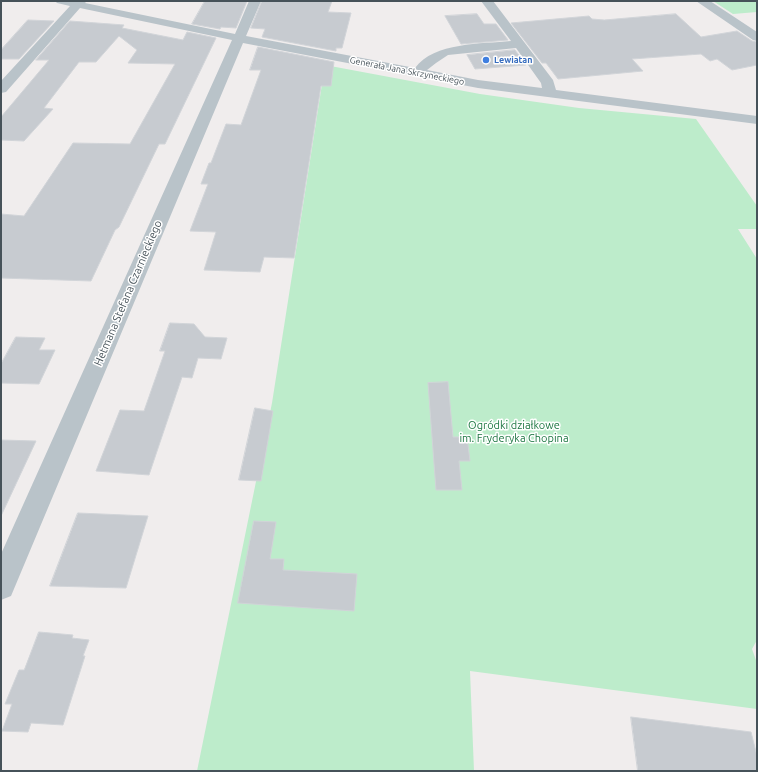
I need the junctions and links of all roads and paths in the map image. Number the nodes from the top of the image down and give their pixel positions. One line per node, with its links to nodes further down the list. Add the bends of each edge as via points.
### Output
1 (61, 1): 5 (street, Generała Jana Skrzyneckiego)
2 (255, 1): 7 (street, Hetmana Stefana Czarnieckiego)
3 (487, 1): 8 (street)
4 (702, 1): 6 (street)
5 (80, 3): 7 (street, Generała Jana Skrzyneckiego); 10 (street)
6 (757, 37)
7 (238, 38): 9 (street, Generała Jana Skrzyneckiego); 13 (street, Hetmana Stefana Czarnieckiego)
8 (519, 44): 9 (street, via 445,52 431,60); 11 (street, via 548,83)
9 (419, 73): 11 (street, Generała Jana Skrzyneckiego)
10 (1, 89)
11 (550, 94): 12 (street, Generała Jana Skrzyneckiego)
12 (757, 120)
13 (1, 586)

